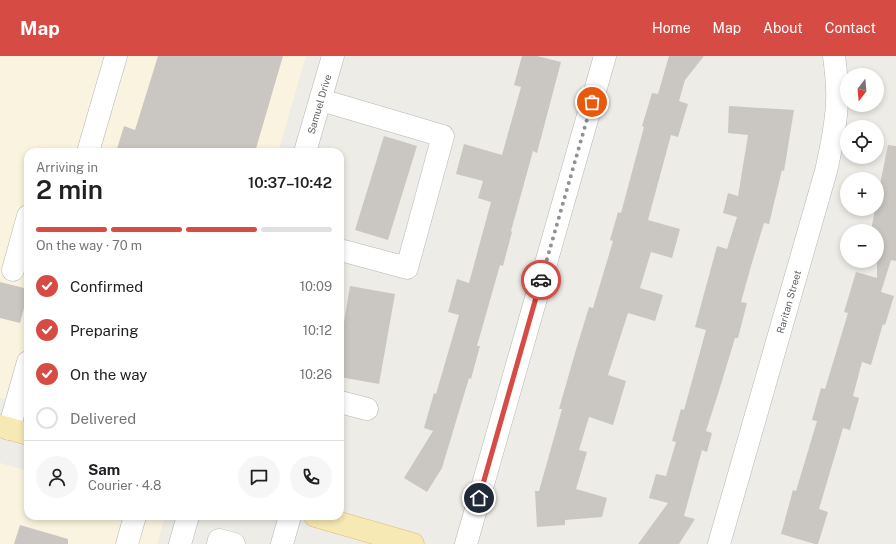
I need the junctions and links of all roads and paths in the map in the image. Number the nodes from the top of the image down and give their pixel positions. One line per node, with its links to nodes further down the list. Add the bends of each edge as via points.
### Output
1 (116, 56): 6 (street)
2 (333, 56): 5 (street, Samuel Drive)
3 (605, 56): 25 (street)
4 (834, 56): 26 (street, Raritan Street, via 837,103 826,170)
5 (321, 100): 7 (street, Samuel Drive); 9 (street, via 443,136 407,268)
6 (89, 148)
7 (307, 148)
8 (24, 230): 10 (street)
9 (344, 251)
10 (13, 270)
11 (24, 379): 14 (street)
12 (344, 403): 13 (street)
13 (367, 409)
14 (12, 430)
15 (134, 520): 19 (street)
16 (187, 520): 20 (street)
17 (289, 520): 23 (street)
18 (329, 520): 24 (main road)
19 (127, 544)
20 (180, 544)
21 (218, 544): 22 (street, via 219,540)
22 (234, 544)
23 (282, 544)
24 (412, 544)
25 (466, 544)
26 (719, 544)

